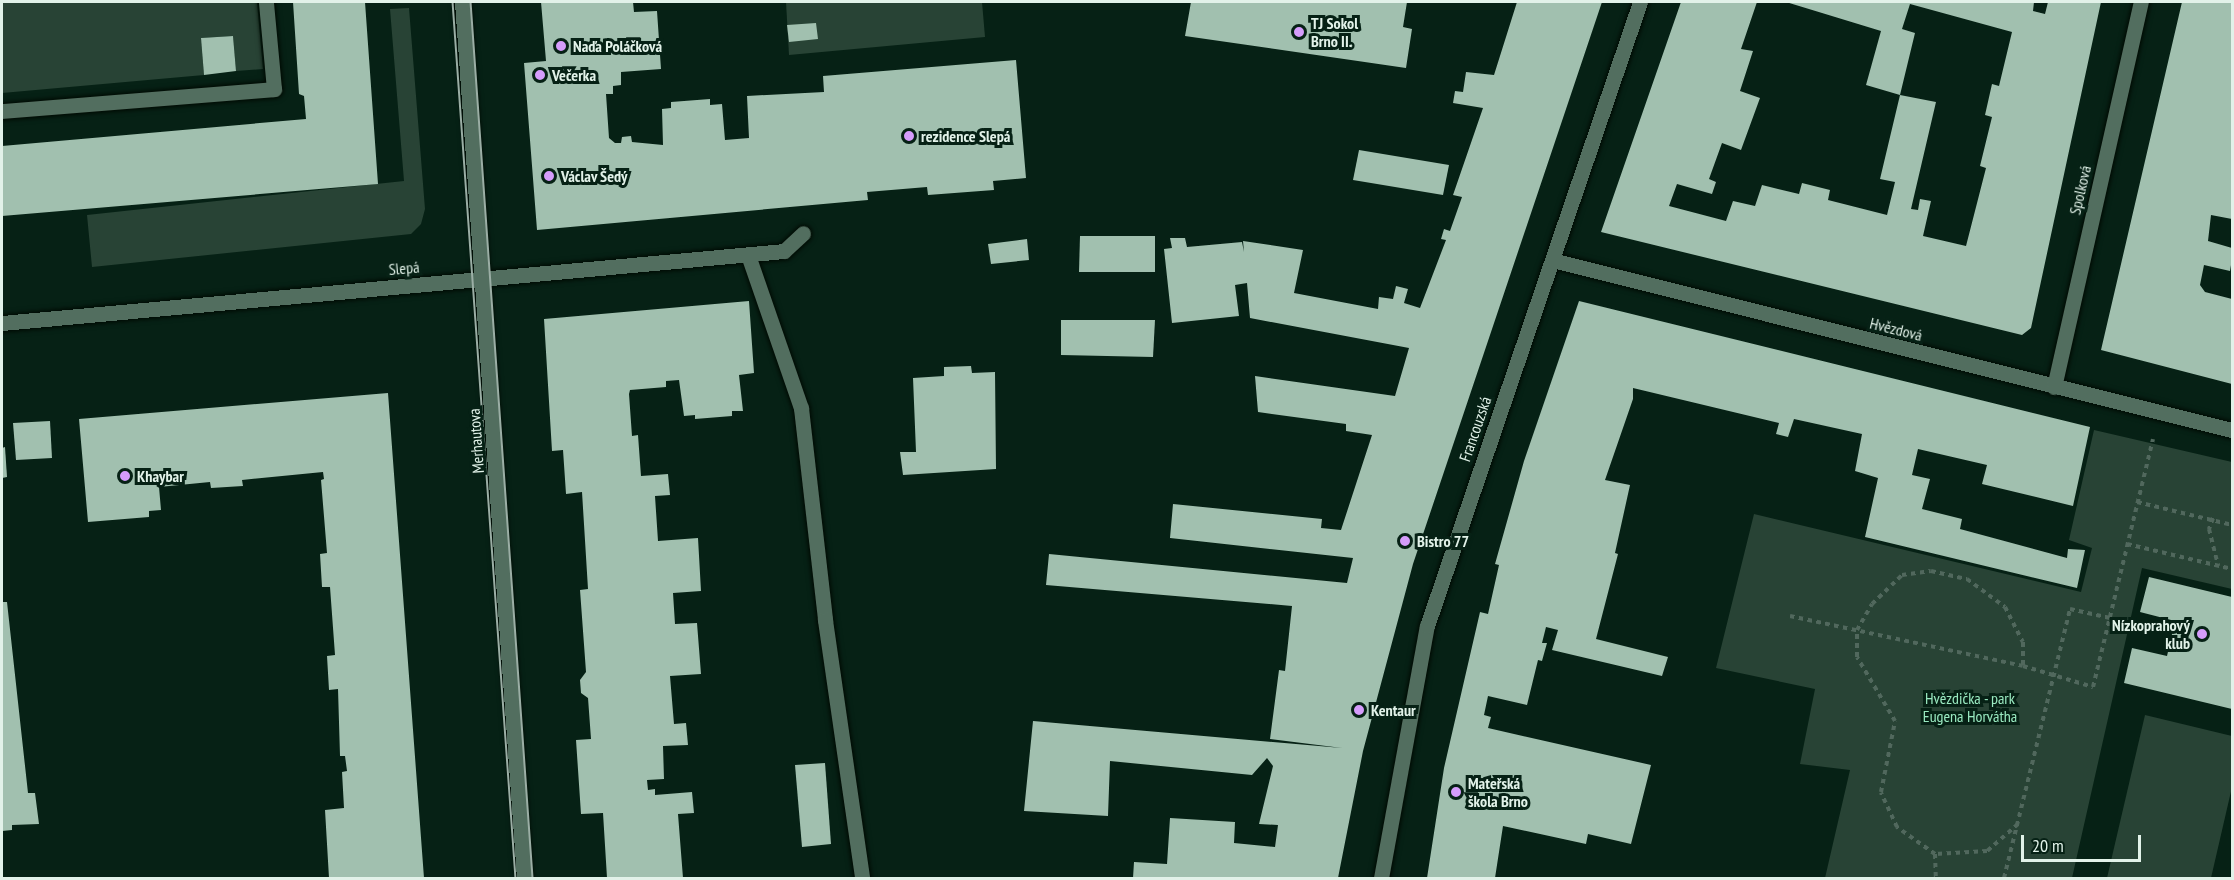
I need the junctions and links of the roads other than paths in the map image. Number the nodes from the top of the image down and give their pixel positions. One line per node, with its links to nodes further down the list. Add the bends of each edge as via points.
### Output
1 (267, 2): 5 (street, via 274,89)
2 (462, 2): 9 (street, Merhautova)
3 (1640, 2): 8 (street, Francouzská)
4 (2141, 2): 11 (street, Spolková)
5 (2, 111)
6 (803, 233): 7 (street, Slepá, via 784,251)
7 (748, 255): 9 (street, Slepá); 14 (street, via 801,408 825,620)
8 (1552, 260): 11 (street, Hvězdová); 15 (street, Francouzská, via 1427,626)
9 (483, 279): 10 (street, Slepá); 13 (street, Merhautova)
10 (2, 323)
11 (2054, 387): 12 (street, Hvězdová)
12 (2232, 430)
13 (525, 879)
14 (862, 879)
15 (1381, 879)

